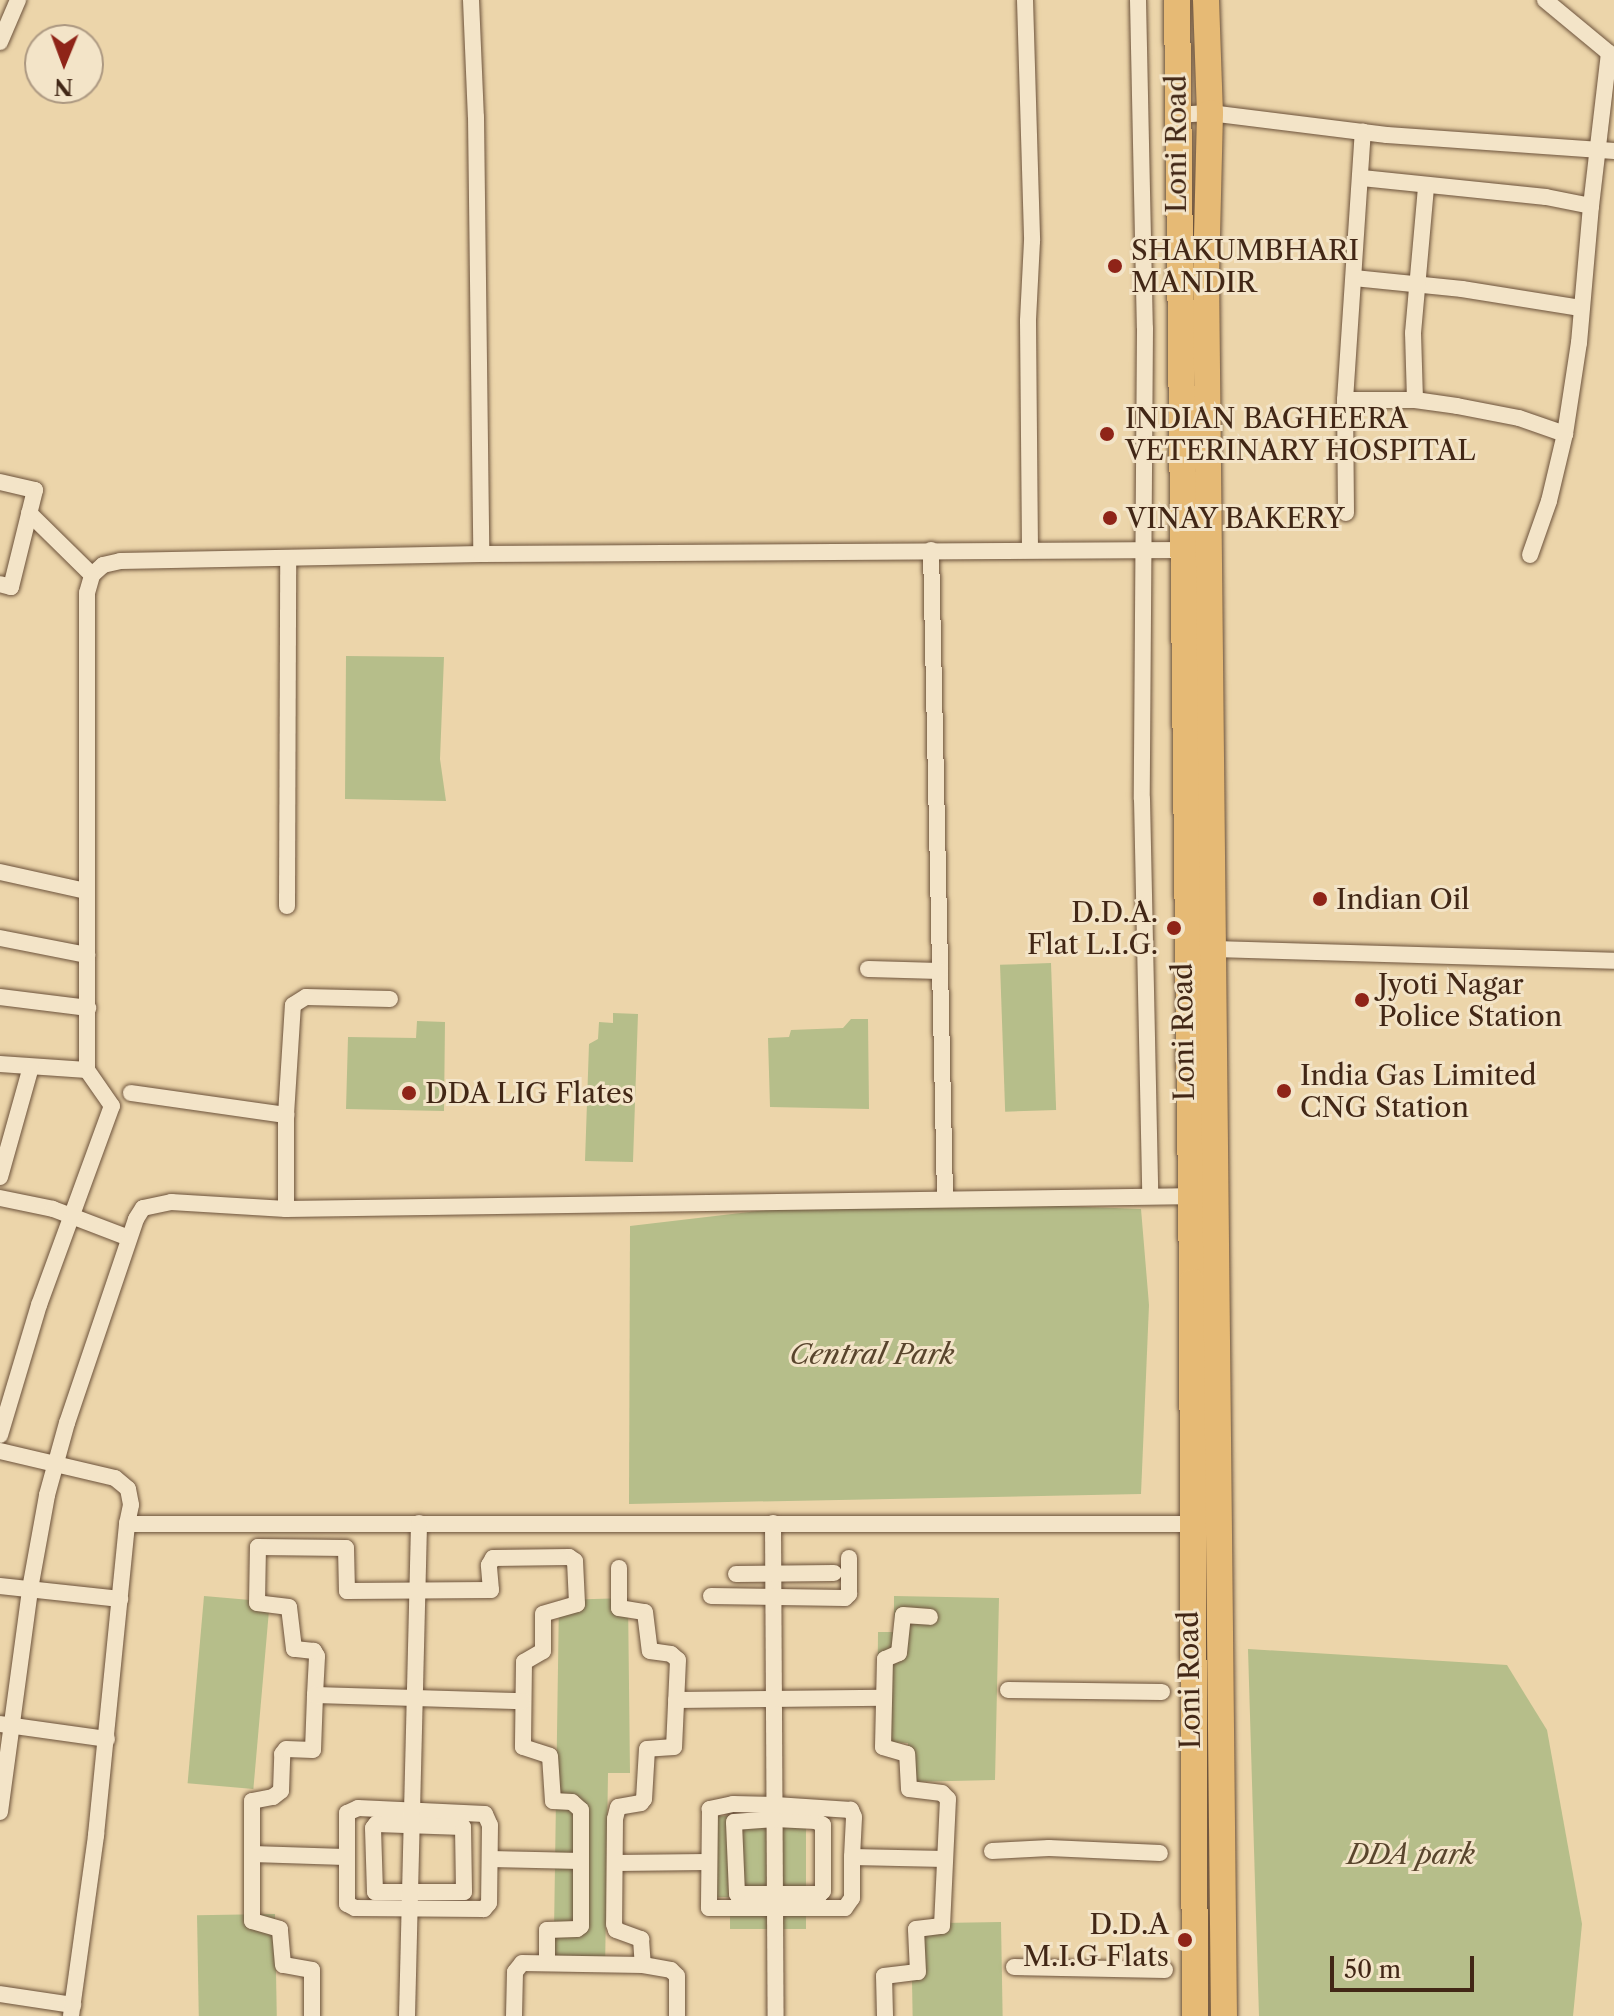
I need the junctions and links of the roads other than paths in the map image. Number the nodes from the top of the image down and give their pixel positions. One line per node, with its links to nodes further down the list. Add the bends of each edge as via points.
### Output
1 (18, 0): 8 (street)
2 (471, 0): 31 (street)
3 (1025, 0): 29 (street, via 1032,241)
4 (1138, 0): 26 (street)
5 (1177, 0): 11 (highway, Loni Road)
6 (1206, 0): 10 (highway, Loni Road)
7 (1545, 0): 9 (street)
8 (0, 42)
9 (1612, 55): 13 (street)
10 (1210, 113): 11 (street); 12 (street); 30 (highway, Loni Road)
11 (1178, 115): 27 (highway, Loni Road)
12 (1363, 132): 13 (street); 14 (street)
13 (1607, 151): 16 (street)
14 (1362, 178): 15 (street); 17 (street)
15 (1426, 186): 16 (street); 18 (street)
16 (1591, 206): 19 (street)
17 (1354, 278): 18 (street); 20 (street)
18 (1419, 283): 19 (street); 21 (street, via 1413,333)
19 (1580, 308): 22 (street)
20 (1345, 400): 21 (street); 25 (street)
21 (1415, 400): 22 (street, via 1519,418)
22 (1565, 434): 32 (street)
23 (0, 482): 24 (street, via 35,490)
24 (29, 513): 34 (street); 35 (street, via 11,587)
25 (1346, 513)
26 (1144, 549): 27 (street); 29 (street); 54 (street, via 1142,799)
27 (1182, 549): 30 (street); 55 (highway, Loni Road)
28 (931, 550): 29 (street); 31 (street); 44 (street)
29 (1030, 550)
30 (1209, 550): 40 (highway, Loni Road)
31 (481, 554): 33 (street)
32 (1530, 555)
33 (288, 559): 34 (street, via 120,561 103,565); 38 (street)
34 (92, 575): 37 (street, via 87,593)
35 (0, 584)
36 (0, 872): 37 (street)
37 (86, 891): 41 (street)
38 (287, 906)
39 (0, 938): 41 (street)
40 (1214, 949): 42 (street); 55 (highway, Loni Road)
41 (87, 955): 47 (street)
42 (1614, 961)
43 (868, 969): 44 (street)
44 (940, 971): 57 (street)
45 (0, 997): 47 (street)
46 (390, 999): 52 (street, via 306,997 293,1005)
47 (88, 1008): 50 (street)
48 (0, 1064): 49 (street)
49 (31, 1067): 50 (street); 53 (street)
50 (87, 1070): 59 (street, via 112,1106)
51 (131, 1093): 52 (street)
52 (286, 1115): 58 (street)
53 (0, 1177)
54 (1150, 1196): 55 (street); 57 (street)
55 (1204, 1196): 66 (highway, Loni Road); 68 (highway, Loni Road)
56 (0, 1198): 59 (street, via 53,1209)
57 (945, 1198): 58 (street)
58 (286, 1209): 60 (street, via 155,1203 143,1208)
59 (69, 1218): 60 (street); 61 (street)
60 (129, 1238): 63 (street)
61 (0, 1435)
62 (0, 1451): 63 (street)
63 (55, 1465): 67 (street, via 115,1478 128,1489); 75 (street)
64 (419, 1523): 65 (street); 67 (street); 76 (street)
65 (773, 1523): 68 (street); 73 (street)
66 (1220, 1523): 68 (street); 119 (highway, Loni Road)
67 (127, 1524): 79 (street)
68 (1190, 1525): 118 (highway, Loni Road)
69 (849, 1558): 78 (street, via 845,1598)
70 (619, 1568): 86 (street, via 619,1608 645,1612 650,1651 676,1656)
71 (834, 1573): 73 (street)
72 (736, 1574): 73 (street)
73 (773, 1574): 78 (street)
74 (0, 1586): 75 (street)
75 (30, 1589): 79 (street); 89 (street)
76 (417, 1591): 83 (street, via 347,1591 344,1547 258,1547 257,1603 289,1607 294,1649 317,1656); 84 (street); 88 (street, via 491,1590 493,1558 575,1561 577,1604 543,1614 543,1651 524,1662)
77 (711, 1596): 78 (street)
78 (774, 1596): 87 (street)
79 (120, 1599): 90 (street)
80 (930, 1617): 85 (street, via 903,1615 899,1653 885,1659)
81 (1008, 1690): 82 (street)
82 (1162, 1692)
83 (315, 1695): 84 (street); 96 (street, via 313,1750 286,1749 281,1791 252,1801)
84 (415, 1698): 88 (street); 93 (street)
85 (884, 1698): 87 (street); 100 (street, via 883,1747 907,1754 909,1789 942,1793 948,1799)
86 (676, 1700): 87 (street); 103 (street, via 674,1747 647,1749 644,1799 618,1807)
87 (775, 1700): 92 (street)
88 (523, 1701): 101 (street, via 523,1747 550,1756 553,1801 572,1802 581,1810)
89 (6, 1724): 90 (street); 91 (street)
90 (107, 1739): 111 (street)
91 (0, 1812)
92 (775, 1812): 98 (street, via 851,1810); 102 (street, via 733,1804 710,1809); 105 (street); 105 (street, via 734,1824 737,1894); 105 (street, via 823,1825 820,1894)
93 (412, 1817): 97 (street, via 351,1810); 99 (street, via 485,1814); 104 (street); 104 (street, via 373,1828 373,1890); 104 (street, via 463,1827 465,1888 460,1894)
94 (992, 1851): 95 (street)
95 (1160, 1853)
96 (252, 1854): 97 (street); 112 (street, via 252,1921 280,1929 283,1965 312,1970)
97 (345, 1857): 104 (street, via 347,1904 355,1908)
98 (852, 1857): 100 (street); 105 (street, via 852,1898 845,1908)
99 (490, 1859): 101 (street); 104 (street, via 489,1903 484,1909)
100 (945, 1859): 117 (street, via 942,1927 916,1929 918,1972 884,1976)
101 (581, 1861): 106 (street, via 581,1926 547,1930)
102 (707, 1862): 103 (street); 105 (street, via 709,1908)
103 (615, 1863): 107 (street, via 614,1924 616,1930 641,1939)
104 (410, 1900): 113 (street)
105 (776, 1903): 116 (street)
106 (547, 1963): 107 (street); 114 (street, via 518,1965)
107 (643, 1965): 115 (street, via 677,1976)
108 (1014, 1967): 109 (street)
109 (1165, 1970)
110 (0, 1994): 111 (street)
111 (72, 2011)
112 (312, 2016)
113 (407, 2016)
114 (514, 2016)
115 (677, 2016)
116 (776, 2016)
117 (885, 2016)
118 (1195, 2016)
119 (1224, 2016)

